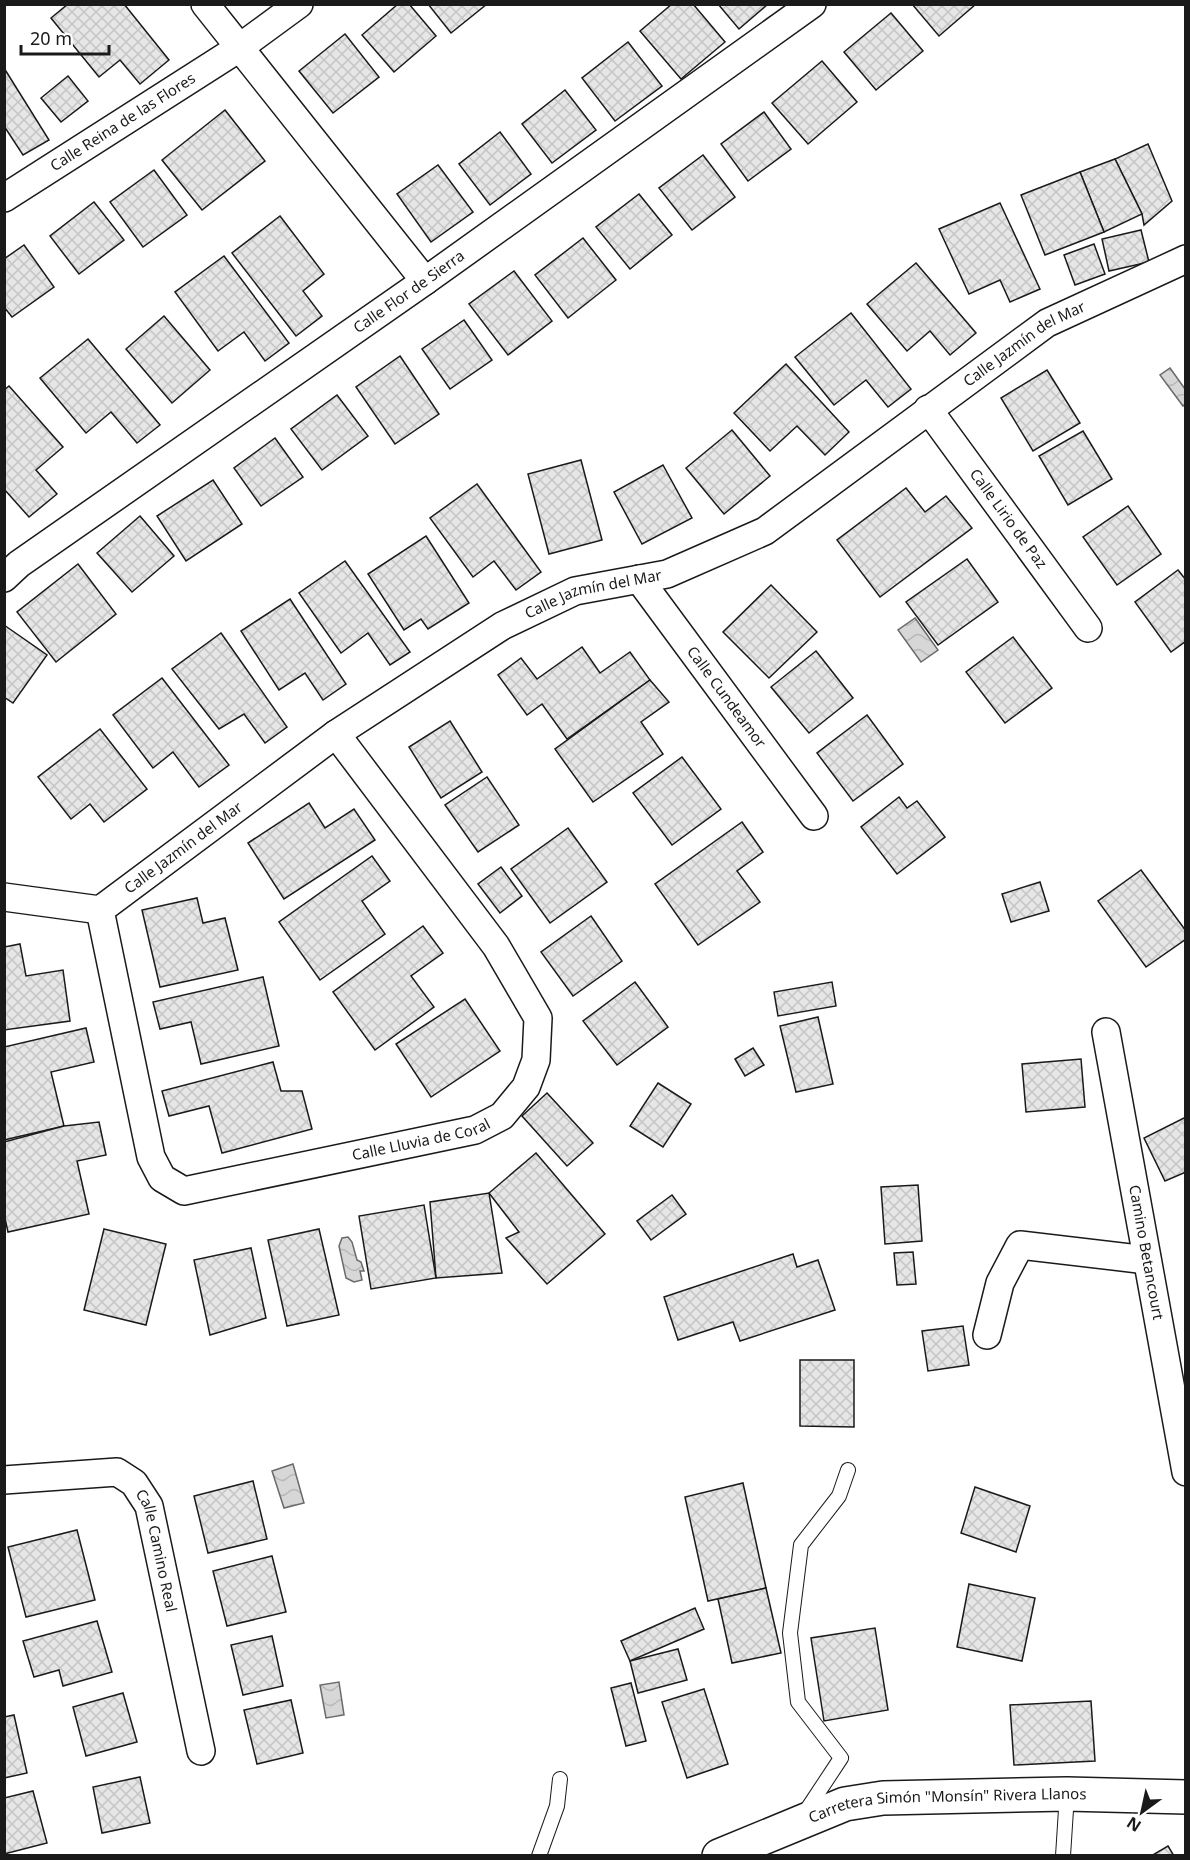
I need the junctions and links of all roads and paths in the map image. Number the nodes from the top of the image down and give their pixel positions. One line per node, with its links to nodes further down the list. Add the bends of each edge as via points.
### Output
1 (205, 4): 4 (street)
2 (299, 4): 4 (street, Calle Reina de las Flores)
3 (812, 4): 7 (street, Calle Flor de Sierra)
4 (239, 48): 5 (street, Calle Reina de las Flores); 7 (street)
5 (4, 198)
6 (1185, 259): 8 (street, Calle Jazmín del Mar, via 1047,323)
7 (425, 281): 9 (street, Calle Flor de Sierra)
8 (928, 410): 10 (street, Calle Jazmín del Mar, via 765,531 667,574); 11 (street, Calle Lirio de Paz)
9 (4, 578)
10 (639, 579): 12 (street, Calle Jazmín del Mar, via 575,591 502,626); 13 (street, Calle Cundeamor)
11 (1088, 628)
12 (336, 734): 15 (street, Calle Jazmín del Mar); 15 (street, Calle Lluvia de Coral, via 496,946 538,1018 536,1060 530,1078 502,1116 475,1130 184,1191 162,1178 151,1157)
13 (814, 816)
14 (4, 897): 15 (street)
15 (100, 910)
16 (1106, 1032): 17 (street, Camino Betancourt)
17 (1147, 1260): 18 (street, via 1020,1245 1000,1283); 20 (street, Camino Betancourt)
18 (987, 1335)
19 (848, 1470): 26 (lane, via 839,1496 801,1545 790,1633 798,1702 841,1758)
20 (1185, 1472)
21 (4, 1480): 22 (street, Calle Camino Real, via 117,1472 134,1483 149,1506)
22 (201, 1751)
23 (560, 1779): 27 (lane, via 557,1806)
24 (1067, 1794): 25 (street, Carretera Simón "Monsín" Rivera Llanos); 26 (street, Carretera Simón "Monsín" Rivera Llanos, via 882,1798 845,1804); 29 (lane)
25 (1185, 1797)
26 (798, 1823): 28 (street, Carretera Simón "Monsín" Rivera Llanos)
27 (539, 1856)
28 (719, 1856)
29 (1063, 1856)

